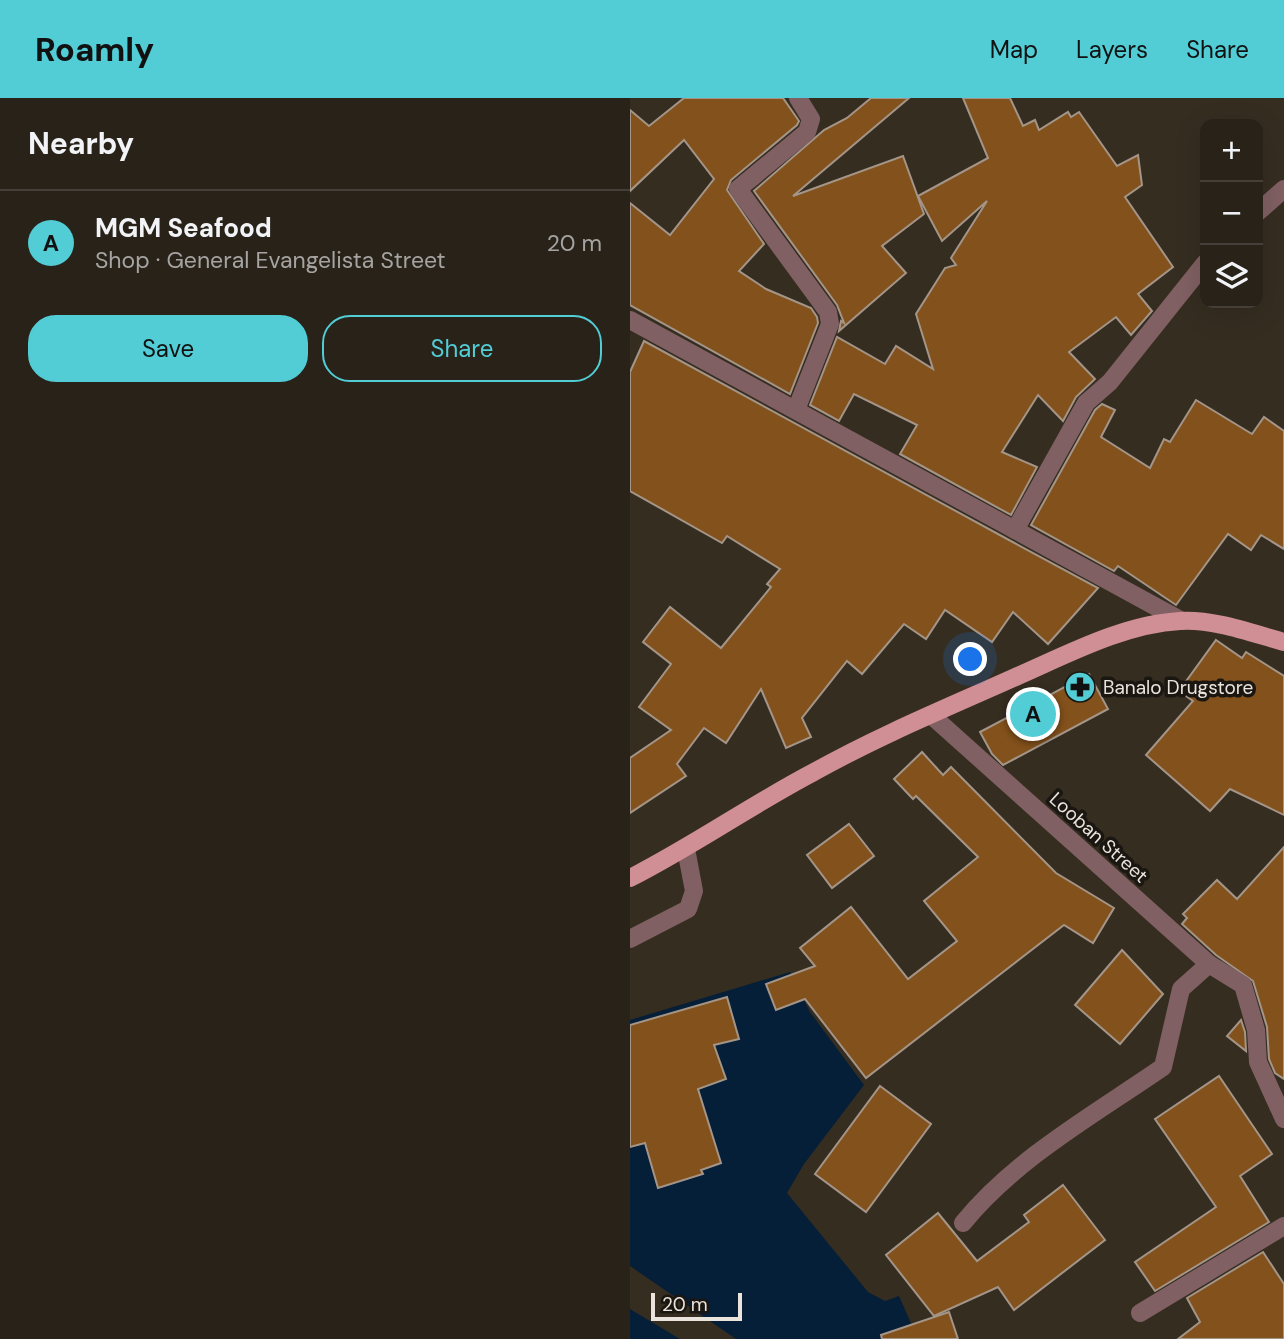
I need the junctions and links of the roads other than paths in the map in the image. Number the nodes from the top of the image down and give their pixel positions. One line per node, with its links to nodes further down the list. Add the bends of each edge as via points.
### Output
1 (798, 98): 6 (street, via 811,119 807,132 738,189 828,312 830,324)
2 (1284, 189): 3 (street)
3 (1263, 208)
4 (1200, 268): 7 (street, via 1110,382 1089,399)
5 (630, 320): 6 (street)
6 (796, 410): 7 (street)
7 (1015, 530): 8 (street)
8 (1182, 621): 9 (main road, via 1226,625); 10 (main road, via 1151,625 1084,647)
9 (1284, 642)
10 (931, 715): 11 (main road, via 813,772); 14 (street, Looban Street)
11 (687, 849): 12 (main road); 13 (street, via 694,891 688,909)
12 (630, 878)
13 (630, 939)
14 (1209, 964): 15 (street, Looban Street, via 1243,985 1256,1030 1258,1062); 16 (street, via 1181,989 1163,1067 1038,1153)
15 (1284, 1119)
16 (963, 1223)
17 (1284, 1226): 18 (street)
18 (1140, 1313)

